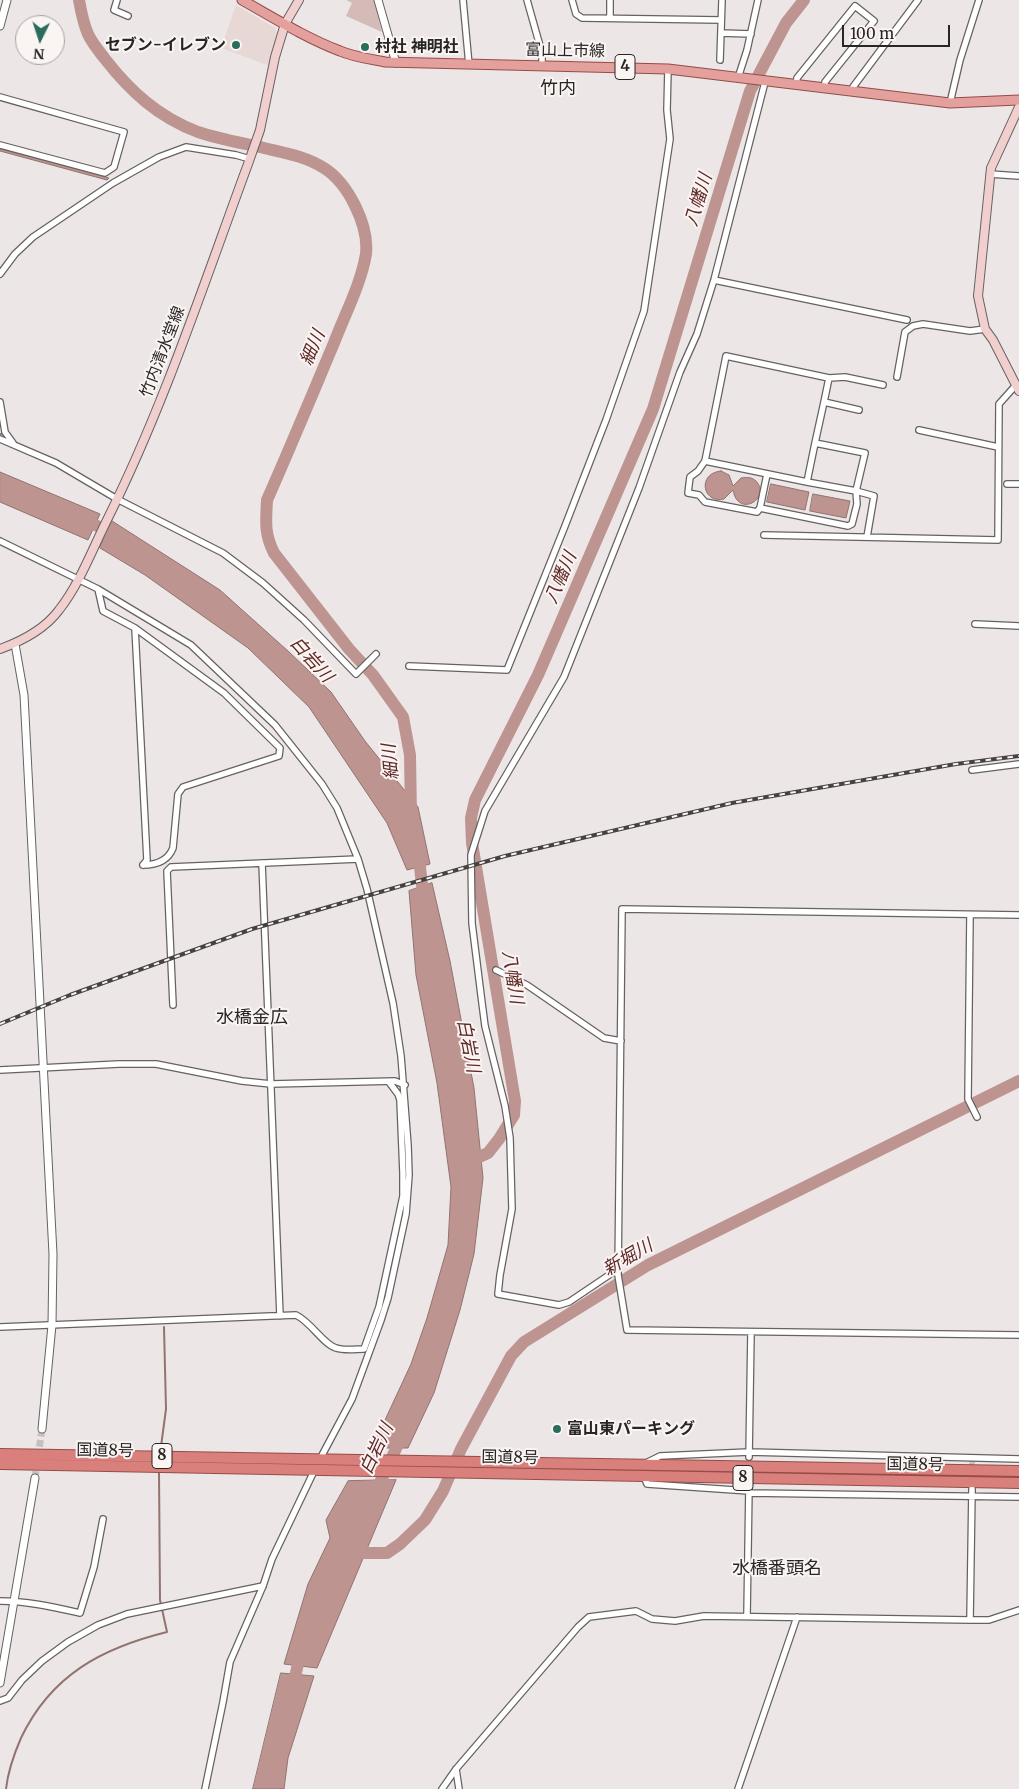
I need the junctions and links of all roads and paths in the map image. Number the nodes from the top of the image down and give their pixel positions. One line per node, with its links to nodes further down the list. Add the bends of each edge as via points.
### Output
1 (7, 0): 18 (street)
2 (117, 0): 14 (street, via 114,10)
3 (242, 0): 17 (main road, 富山上市線 / 4)
4 (299, 0): 17 (main road, 竹内清水堂線)
5 (378, 0): 22 (street)
6 (463, 0): 23 (street)
7 (527, 0): 24 (street, via 542,53)
8 (572, 0): 15 (street, via 576,14 582,18)
9 (610, 0): 15 (street)
10 (722, 0): 16 (street)
11 (758, 0): 20 (street)
12 (918, 0): 30 (street)
13 (979, 0): 33 (street)
14 (128, 16)
15 (610, 18): 16 (street)
16 (721, 20): 19 (street)
17 (286, 24): 22 (main road, 富山上市線 / 4, via 340,51); 36 (main road, 竹内清水堂線)
18 (0, 26)
19 (721, 33): 20 (street); 21 (street)
20 (751, 34): 26 (street)
21 (720, 60)
22 (396, 63): 23 (main road, 富山上市線 / 4)
23 (469, 65): 24 (main road, 富山上市線 / 4)
24 (542, 65): 25 (main road, 富山上市線 / 4)
25 (668, 69): 26 (main road, 富山上市線 / 4); 74 (street, via 670,139 644,311 579,491 507,670)
26 (738, 78): 27 (main road, 富山上市線 / 4)
27 (765, 82): 28 (main road, 富山上市線 / 4); 40 (street)
28 (796, 85): 29 (main road, 富山上市線 / 4); 29 (street, via 797,78 855,6 874,21 825,82)
29 (825, 88): 30 (main road, 富山上市線 / 4)
30 (853, 91): 33 (main road, 富山上市線 / 4)
31 (0, 97): 35 (street, via 124,132 114,167 105,174)
32 (1019, 100): 33 (main road, 富山上市線 / 4)
33 (950, 103)
34 (1019, 108): 37 (main road)
35 (0, 145)
36 (250, 159): 39 (street, via 186,147 159,157 113,183 34,237); 61 (main road, 竹内清水堂線, via 163,394)
37 (990, 174): 38 (street); 42 (main road, via 978,296)
38 (1019, 176)
39 (0, 274)
40 (714, 280): 41 (street); 90 (street, via 639,488 564,677 485,811 471,855 472,923 483,1010 510,1138 512,1209 498,1294 559,1305)
41 (907, 320)
42 (985, 329): 43 (street, via 913,326 905,332); 46 (main road)
43 (897, 376)
44 (829, 378): 45 (street, via 845,377); 48 (street); 55 (street, via 726,356)
45 (883, 385)
46 (1018, 388): 54 (street, via 999,404)
47 (0, 402): 53 (street, via 5,432)
48 (824, 402): 49 (street); 52 (street)
49 (859, 410)
50 (919, 430): 54 (street)
51 (0, 439): 53 (street)
52 (815, 443): 57 (street); 60 (street, via 864,453)
53 (14, 445): 61 (street, via 56,463)
54 (998, 447): 64 (street, via 998,540)
55 (705, 461): 56 (street); 62 (street, via 690,477 688,493 698,495 705,502 757,512)
56 (767, 474): 57 (street); 62 (street)
57 (807, 482): 60 (street)
58 (1007, 484): 59 (street)
59 (1019, 484)
60 (856, 491): 62 (street, via 852,524 848,526); 64 (street, via 874,496)
61 (117, 499): 66 (main road, 竹内清水堂線); 73 (street, via 223,552 304,620 356,674)
62 (760, 508)
63 (764, 535): 64 (street)
64 (867, 537)
65 (0, 541): 66 (street)
66 (78, 578): 67 (street); 71 (main road, 竹内清水堂線, via 58,611 42,628)
67 (98, 589): 70 (street, via 104,611); 77 (street, via 191,645 275,725 337,808)
68 (975, 624): 69 (street)
69 (1019, 626)
70 (135, 628): 70 (street, via 148,860 143,865 151,865 170,855 173,848 178,794 183,787 279,756 280,748 224,693)
71 (15, 644): 72 (main road, 竹内清水堂線); 84 (street, via 24,695)
72 (0, 648)
73 (376, 654)
74 (409, 666)
75 (1019, 764): 76 (street)
76 (972, 770)
77 (358, 859): 78 (street); 88 (street, via 393,1003)
78 (262, 864): 82 (street, via 171,867 167,871); 87 (street)
79 (970, 915): 80 (street); 83 (street, via 622,909); 89 (street, via 968,1099)
80 (1019, 915)
81 (496, 970): 83 (street, via 526,985 604,1038)
82 (173, 1005)
83 (621, 1041): 90 (street)
84 (43, 1068): 85 (street); 87 (street, via 156,1064); 92 (street, via 53,1254)
85 (0, 1070)
86 (389, 1082): 87 (street); 88 (street); 91 (street, via 400,1100 403,1196 379,1307 364,1349 333,1347 300,1318)
87 (271, 1084): 91 (street)
88 (405, 1085): 99 (street, via 408,1194 388,1298 352,1399)
89 (977, 1117)
90 (618, 1272): 94 (street, via 627,1330)
91 (280, 1316): 92 (street)
92 (52, 1325): 93 (street); 96 (street)
93 (0, 1327)
94 (751, 1332): 95 (street); 98 (street)
95 (1019, 1336)
96 (42, 1429)
97 (0, 1454): 99 (highway, 国道8号 / 8)
98 (749, 1455): 100 (street); 102 (street, via 660,1456)
99 (322, 1459): 102 (highway, 国道8号 / 8)
100 (1019, 1459)
101 (0, 1464): 103 (highway, 国道8号 / 8)
102 (644, 1464): 104 (highway, 国道8号 / 8)
103 (319, 1470): 105 (highway, 国道8号 / 8); 113 (street, via 272,1560)
104 (1019, 1471)
105 (644, 1476): 107 (highway, 国道8号 / 8); 109 (street, via 647,1484)
106 (35, 1478): 115 (street)
107 (1019, 1482)
108 (972, 1489): 110 (street)
109 (749, 1490): 110 (street); 117 (street)
110 (972, 1496): 111 (street); 119 (street)
111 (1019, 1497)
112 (103, 1519): 115 (street, via 94,1567 80,1613)
113 (263, 1586): 121 (street, via 127,1614 98,1625 42,1661 8,1698); 123 (street, via 230,1662)
114 (0, 1601): 115 (street)
115 (14, 1601): 120 (street)
116 (1019, 1610): 119 (street, via 989,1620)
117 (747, 1616): 118 (street); 122 (street, via 704,1616 674,1621 652,1619 636,1611 589,1617)
118 (797, 1618): 119 (street); 126 (street)
119 (970, 1620)
120 (0, 1682)
121 (0, 1701)
122 (456, 1769): 124 (street); 125 (street)
123 (205, 1789)
124 (442, 1789)
125 (459, 1789)
126 (738, 1789)

